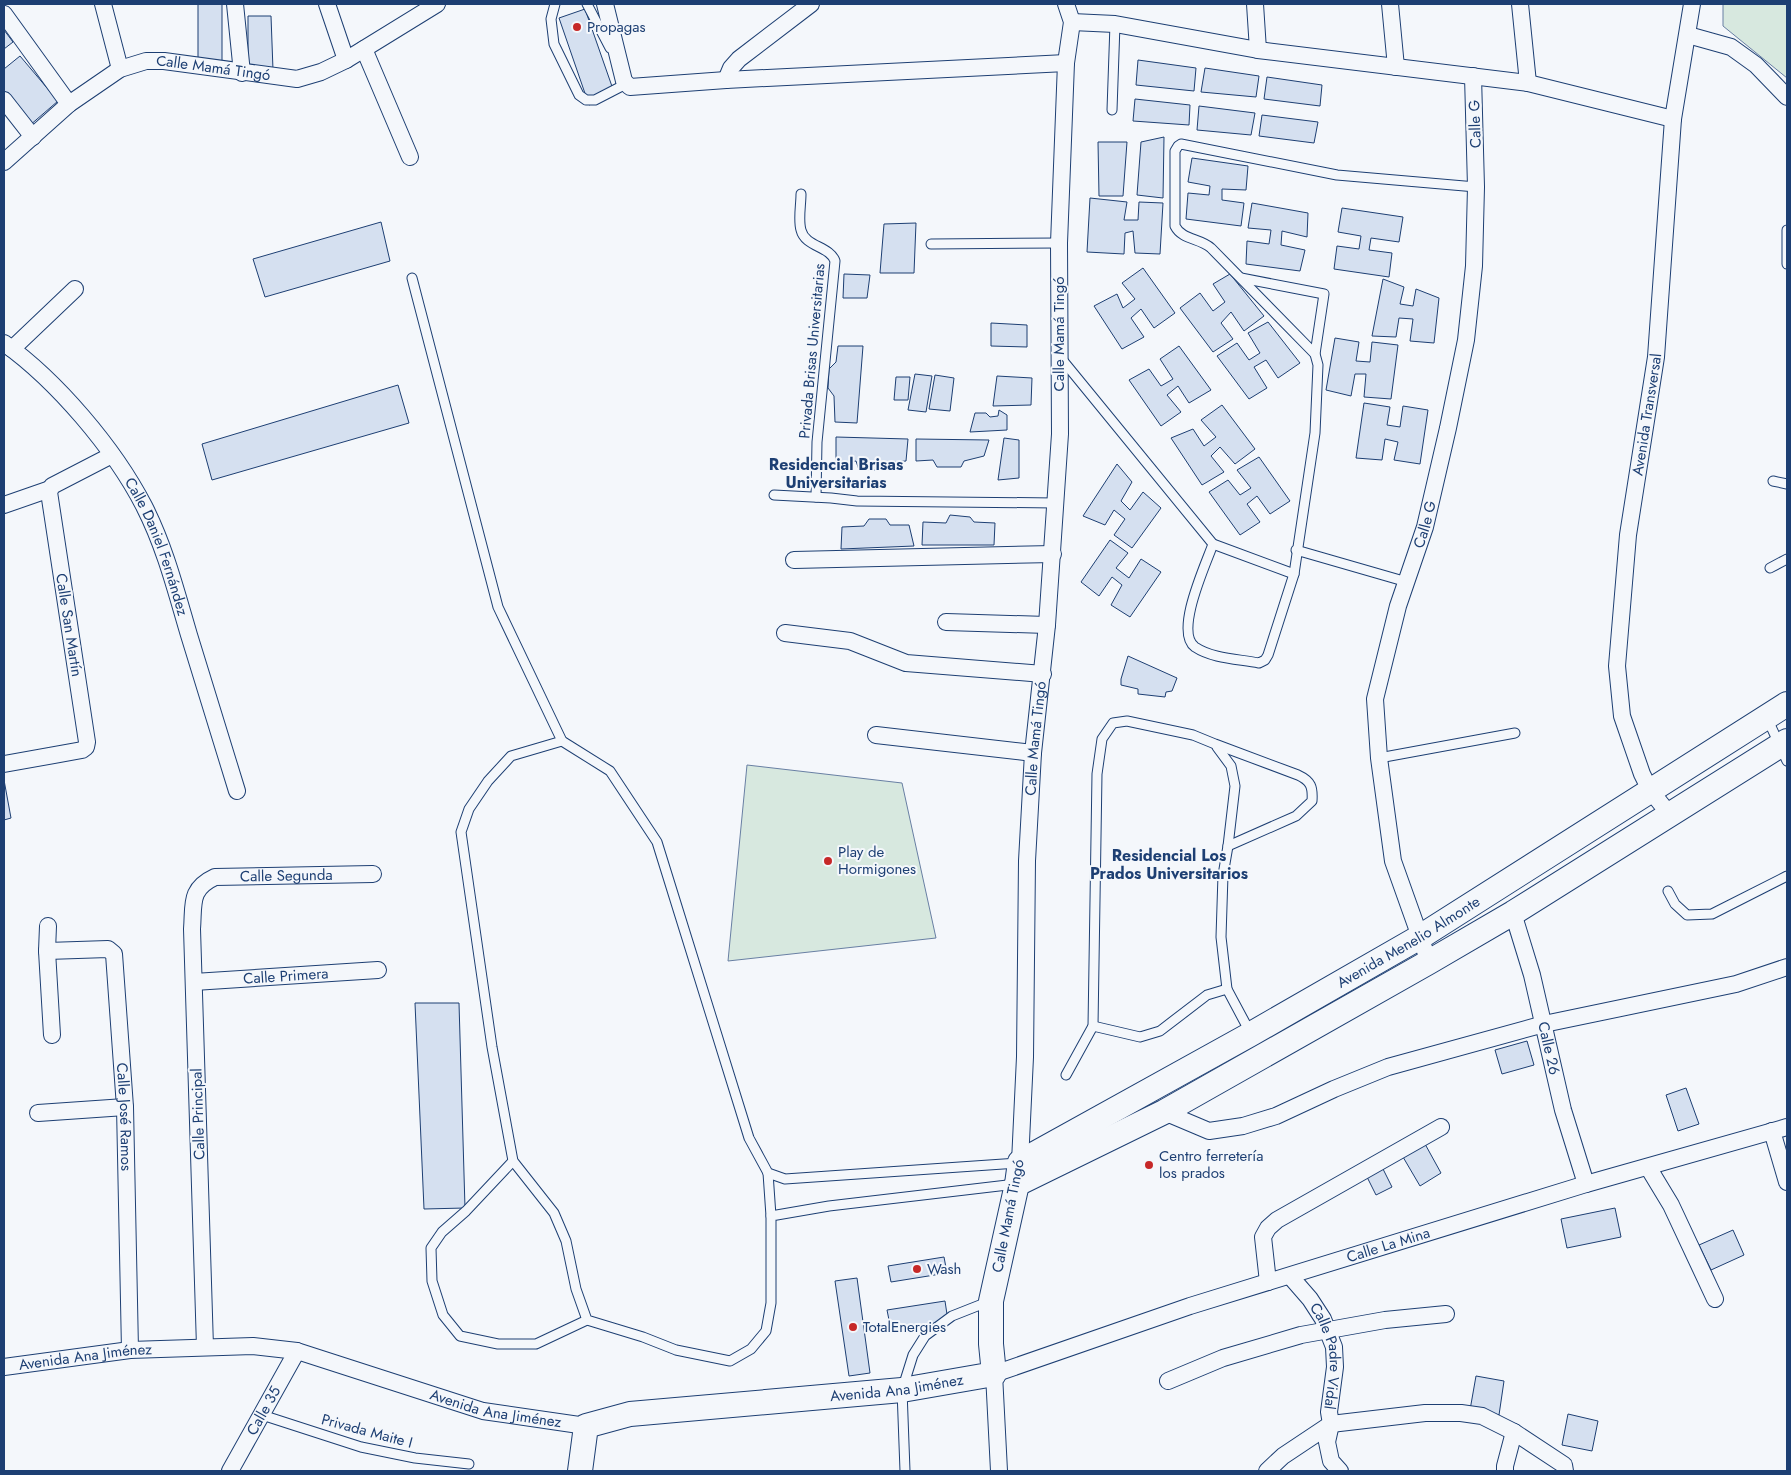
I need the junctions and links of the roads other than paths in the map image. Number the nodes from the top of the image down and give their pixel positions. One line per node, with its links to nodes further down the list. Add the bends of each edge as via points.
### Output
1 (103, 4): 24 (street)
2 (235, 4): 25 (street)
3 (327, 4): 20 (street)
4 (437, 4): 18 (street, Calle Mamá Tingó)
5 (555, 4): 29 (lane, via 551,19 554,44 579,95 586,100 595,100)
6 (587, 4): 23 (lane)
7 (605, 4): 23 (street)
8 (811, 4): 27 (street, via 739,59)
9 (1066, 4): 15 (street, Calle Mamá Tingó)
10 (1255, 4): 19 (street)
11 (1390, 4): 22 (street)
12 (1520, 4): 28 (street)
13 (1692, 4): 17 (street, Avenida Transversal)
14 (4, 14): 32 (street)
15 (1072, 22): 16 (street); 21 (street, Calle Mamá Tingó)
16 (1115, 24): 19 (street); 33 (lane)
17 (1688, 35): 30 (street, via 1731,47 1756,65); 34 (street, Avenida Transversal)
18 (364, 49): 20 (street, Calle Mamá Tingó); 36 (street)
19 (1258, 50): 22 (street)
20 (346, 60): 25 (street, Calle Mamá Tingó, via 297,79)
21 (1066, 63): 27 (street); 41 (street, Calle Mamá Tingó)
22 (1396, 67): 26 (street)
23 (621, 68): 29 (street)
24 (120, 69): 25 (street, Calle Mamá Tingó, via 146,61 164,61); 32 (street, Calle Mamá Tingó)
25 (242, 73)
26 (1473, 76): 28 (street); 38 (street, Calle G)
27 (726, 80): 29 (street, via 630,87)
28 (1528, 83): 34 (street)
29 (626, 84)
30 (1787, 97)
31 (4, 100): 35 (street)
32 (69, 104): 35 (street, Calle Mamá Tingó)
33 (1112, 110)
34 (1673, 119): 80 (street, Avenida Transversal, via 1656,357 1628,535 1617,666 1622,716)
35 (32, 137): 37 (street, Calle Mamá Tingó)
36 (410, 157)
37 (4, 162)
38 (1476, 187): 45 (lane, via 1337,175 1181,144 1175,151 1175,226 1182,235 1206,243); 65 (street, Calle G, via 1474,266 1466,340 1425,527)
39 (801, 194): 55 (lane, Privada Brisas Universitarias, via 800,229 835,261 817,442)
40 (1787, 230): 43 (lane)
41 (1059, 243): 42 (lane); 49 (street, Calle Mamá Tingó)
42 (931, 244)
43 (1787, 264)
44 (412, 278): 74 (lane, via 498,606)
45 (1241, 278): 48 (lane); 48 (lane, via 1324,294)
46 (75, 289): 47 (street)
47 (8, 346): 50 (street, Calle Daniel Fernández, via 50,382)
48 (1316, 354): 59 (lane, via 1315,433)
49 (1059, 356): 56 (street, Calle Mamá Tingó, via 1060,434); 58 (lane)
50 (112, 456): 53 (street); 81 (street, Calle Daniel Fernández, via 141,502 166,557)
51 (1773, 481): 52 (lane)
52 (1787, 484)
53 (50, 489): 57 (street); 79 (street, Calle San Martín, via 87,742 82,750)
54 (774, 495): 55 (lane)
55 (816, 497): 56 (lane, via 857,501)
56 (1055, 503): 60 (street, Calle Mamá Tingó)
57 (4, 505)
58 (1213, 544): 64 (lane); 64 (lane, via 1189,610 1188,630 1194,646 1208,653 1260,663 1265,660)
59 (1296, 550): 64 (lane); 65 (lane)
60 (1052, 554): 62 (street); 67 (street, Calle Mamá Tingó)
61 (1787, 559): 63 (lane)
62 (794, 560)
63 (1770, 568)
64 (1294, 574)
65 (1407, 582): 78 (street, Calle G, via 1375,698)
66 (946, 622): 67 (street)
67 (1047, 625): 69 (street, Calle Mamá Tingó)
68 (785, 633): 69 (street, via 850,642 906,663)
69 (1043, 674): 77 (street, Calle Mamá Tingó)
70 (1787, 704): 71 (street, Avenida Menelio Almonte)
71 (1767, 717): 76 (lane); 80 (street, Avenida Menelio Almonte)
72 (1515, 733): 78 (lane)
73 (876, 735): 77 (street)
74 (562, 741): 107 (lane, via 511,756 469,809 461,832 492,1046); 109 (lane, via 610,771 657,842 749,1138)
75 (1215, 744): 83 (lane, via 1231,766 1235,786); 83 (lane, via 1298,775 1310,783 1312,791 1312,801 1296,816); 98 (lane, via 1193,735 1127,721 1113,723 1102,739 1097,774)
76 (1785, 749): 82 (street, Avenida Menelio Almonte)
77 (1034, 753): 110 (street, Calle Mamá Tingó, via 1028,860 1026,1057)
78 (1379, 758): 90 (street, Calle G, via 1393,861)
79 (4, 764)
80 (1650, 790): 82 (street, Avenida Transversal); 90 (street, Avenida Menelio Almonte)
81 (237, 791)
82 (1670, 815): 88 (street, Avenida Menelio Almonte)
83 (1228, 846): 96 (lane, via 1223,875 1221,937)
84 (373, 874): 86 (street, Calle Segunda, via 215,877)
85 (1787, 876): 87 (lane, via 1712,914 1687,915)
86 (202, 883): 95 (street, Calle Principal, via 194,897)
87 (1668, 892)
88 (1513, 913): 92 (street, Avenida Menelio Almonte); 97 (street, Calle 26)
89 (48, 926): 91 (street)
90 (1420, 937): 92 (street, Calle G); 99 (street, Avenida Menelio Almonte)
91 (47, 951): 100 (street); 102 (street, Calle José Ramos, via 108,949 114,954)
92 (1429, 962): 103 (street, Avenida Menelio Almonte)
93 (1787, 967): 97 (street, via 1736,984)
94 (378, 970): 95 (street, Calle Primera)
95 (194, 982): 121 (street, Calle Principal)
96 (1227, 990): 98 (lane, via 1207,995 1160,1031 1140,1037); 99 (lane)
97 (1544, 1024): 103 (street, via 1388,1067 1276,1116 1243,1126 1209,1131); 112 (street, Calle 26, via 1563,1110)
98 (1093, 1026): 101 (lane)
99 (1251, 1034): 110 (street, Avenida Menelio Almonte)
100 (52, 1035)
101 (1066, 1076)
102 (125, 1107): 104 (street); 122 (street, Calle José Ramos)
103 (1164, 1112): 110 (street, Avenida Menelio Almonte)
104 (38, 1113)
105 (1441, 1127): 115 (street, via 1268,1228 1264,1237)
106 (1780, 1129): 108 (street, Calle La Mina); 111 (street)
107 (513, 1162): 119 (lane, via 554,1213 566,1241 576,1289); 119 (lane, via 442,1232 431,1248 432,1281 443,1315 460,1336 498,1344 536,1344)
108 (1648, 1167): 112 (street, Calle La Mina); 116 (street, via 1671,1206)
109 (768, 1173): 110 (lane, via 785,1179); 113 (lane)
110 (1018, 1173): 113 (lane); 117 (street, Calle Mamá Tingó)
111 (1787, 1182)
112 (1586, 1184): 114 (street, Calle La Mina)
113 (771, 1216): 119 (lane, via 771,1303 766,1331 751,1349 730,1361 676,1350)
114 (1290, 1276): 115 (street, Calle La Mina); 120 (street, Calle Padre Vidal, via 1310,1299)
115 (1268, 1282): 125 (street, Calle La Mina)
116 (1715, 1299)
117 (991, 1301): 125 (street, Calle Mamá Tingó); 127 (lane, via 952,1316 925,1336 912,1355)
118 (1446, 1314): 120 (street)
119 (587, 1320)
120 (1327, 1330): 126 (street, via 1223,1358); 129 (street, Calle Padre Vidal, via 1334,1347 1335,1367 1329,1400)
121 (205, 1347): 122 (street, Avenida Ana Jiménez); 123 (street, Avenida Ana Jiménez, via 253,1346)
122 (130, 1350): 124 (street, Avenida Ana Jiménez)
123 (297, 1351): 128 (street, Calle 35); 130 (street, Avenida Ana Jiménez, via 483,1411)
124 (4, 1368)
125 (994, 1374): 127 (street, Avenida Ana Jiménez); 136 (street, Calle Mamá Tingó)
126 (1168, 1381)
127 (902, 1390): 130 (street, Avenida Ana Jiménez, via 660,1410); 135 (lane)
128 (262, 1414): 132 (lane, Privada Maite I, via 362,1447 415,1458); 133 (street, Calle 35)
129 (1331, 1424): 131 (street, via 1461,1412 1482,1416); 137 (street); 138 (street, Calle Padre Vidal, via 1327,1442 1331,1461)
130 (586, 1426): 134 (street)
131 (1514, 1432): 139 (street); 140 (street, via 1564,1465)
132 (469, 1464)
133 (230, 1471)
134 (580, 1471)
135 (905, 1471)
136 (998, 1471)
137 (1267, 1471)
138 (1340, 1471)
139 (1505, 1471)
140 (1564, 1471)

